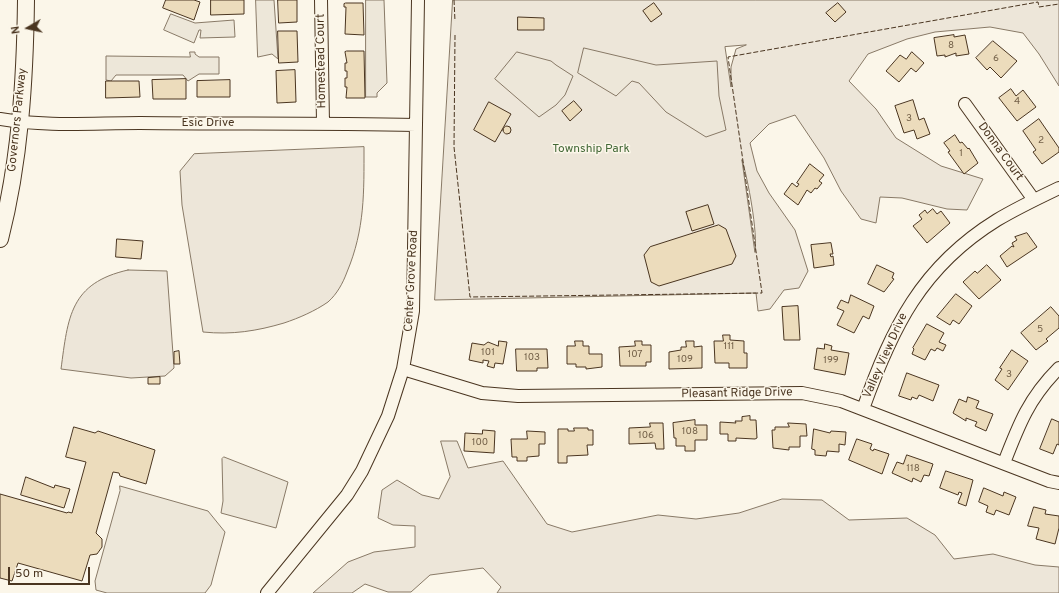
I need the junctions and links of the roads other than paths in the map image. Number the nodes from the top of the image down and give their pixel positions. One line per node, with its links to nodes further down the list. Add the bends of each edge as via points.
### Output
1 (26, 0): 6 (main road, Governors Parkway)
2 (321, 0): 7 (street, Homestead Court)
3 (418, 0): 8 (street, Center Grove Road)
4 (965, 104): 10 (street, Donna Court)
5 (0, 118): 6 (street, Esic Drive)
6 (20, 122): 7 (street, Esic Drive); 11 (main road, Governors Parkway, via 7,211)
7 (324, 123): 8 (street, Esic Drive)
8 (416, 125): 13 (street, Center Grove Road, via 413,311)
9 (1059, 188): 10 (street, Valley View Drive)
10 (1034, 200): 14 (street, Valley View Drive, via 974,235 953,253 920,289 891,340)
11 (0, 239)
12 (1059, 368): 15 (street, via 1033,398)
13 (403, 369): 14 (street, Pleasant Ridge Drive, via 482,393 518,396 802,393 823,396); 17 (street, Center Grove Road, via 388,416 362,471 347,495)
14 (863, 409): 15 (street, Pleasant Ridge Drive)
15 (1004, 463): 16 (street, Pleasant Ridge Drive)
16 (1059, 483)
17 (267, 593)

